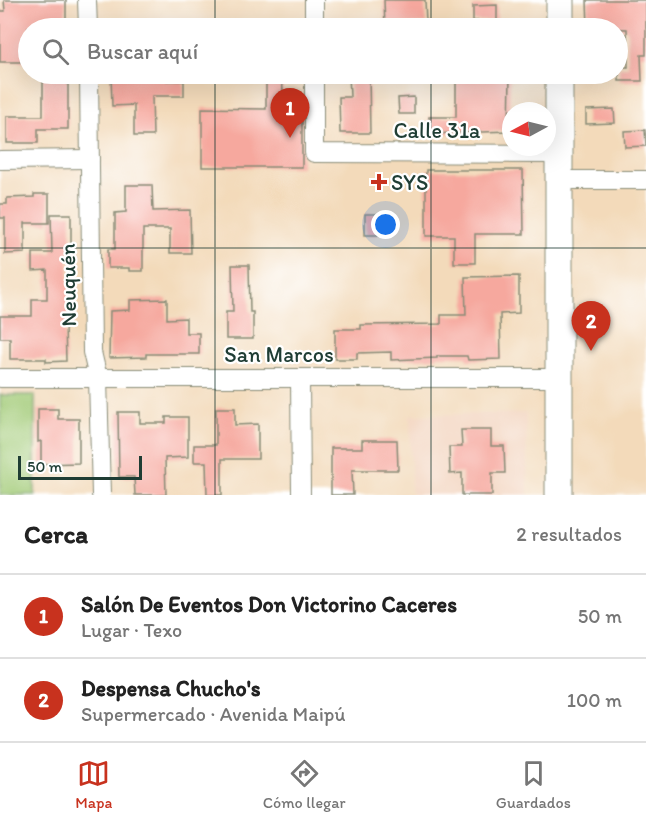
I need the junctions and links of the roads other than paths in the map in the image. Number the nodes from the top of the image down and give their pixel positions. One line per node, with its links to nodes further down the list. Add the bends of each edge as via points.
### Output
1 (87, 0): 4 (street)
2 (314, 0): 5 (street)
3 (560, 0): 6 (main road)
4 (88, 18)
5 (314, 18)
6 (560, 18)
7 (89, 84): 10 (street, Neuquén)
8 (314, 84): 12 (street, Calle 31a, via 314,153)
9 (559, 84): 12 (main road)
10 (90, 159): 11 (street); 15 (street, Neuquén, via 92,352)
11 (0, 160)
12 (559, 167): 13 (street, Calle 31a); 17 (main road)
13 (646, 180)
14 (0, 378): 15 (street, San Marcos)
15 (98, 378): 16 (street, San Marcos); 18 (street, Neuquén)
16 (300, 378): 17 (street, San Marcos); 19 (street)
17 (559, 378): 20 (main road)
18 (101, 495)
19 (301, 495)
20 (559, 495)

